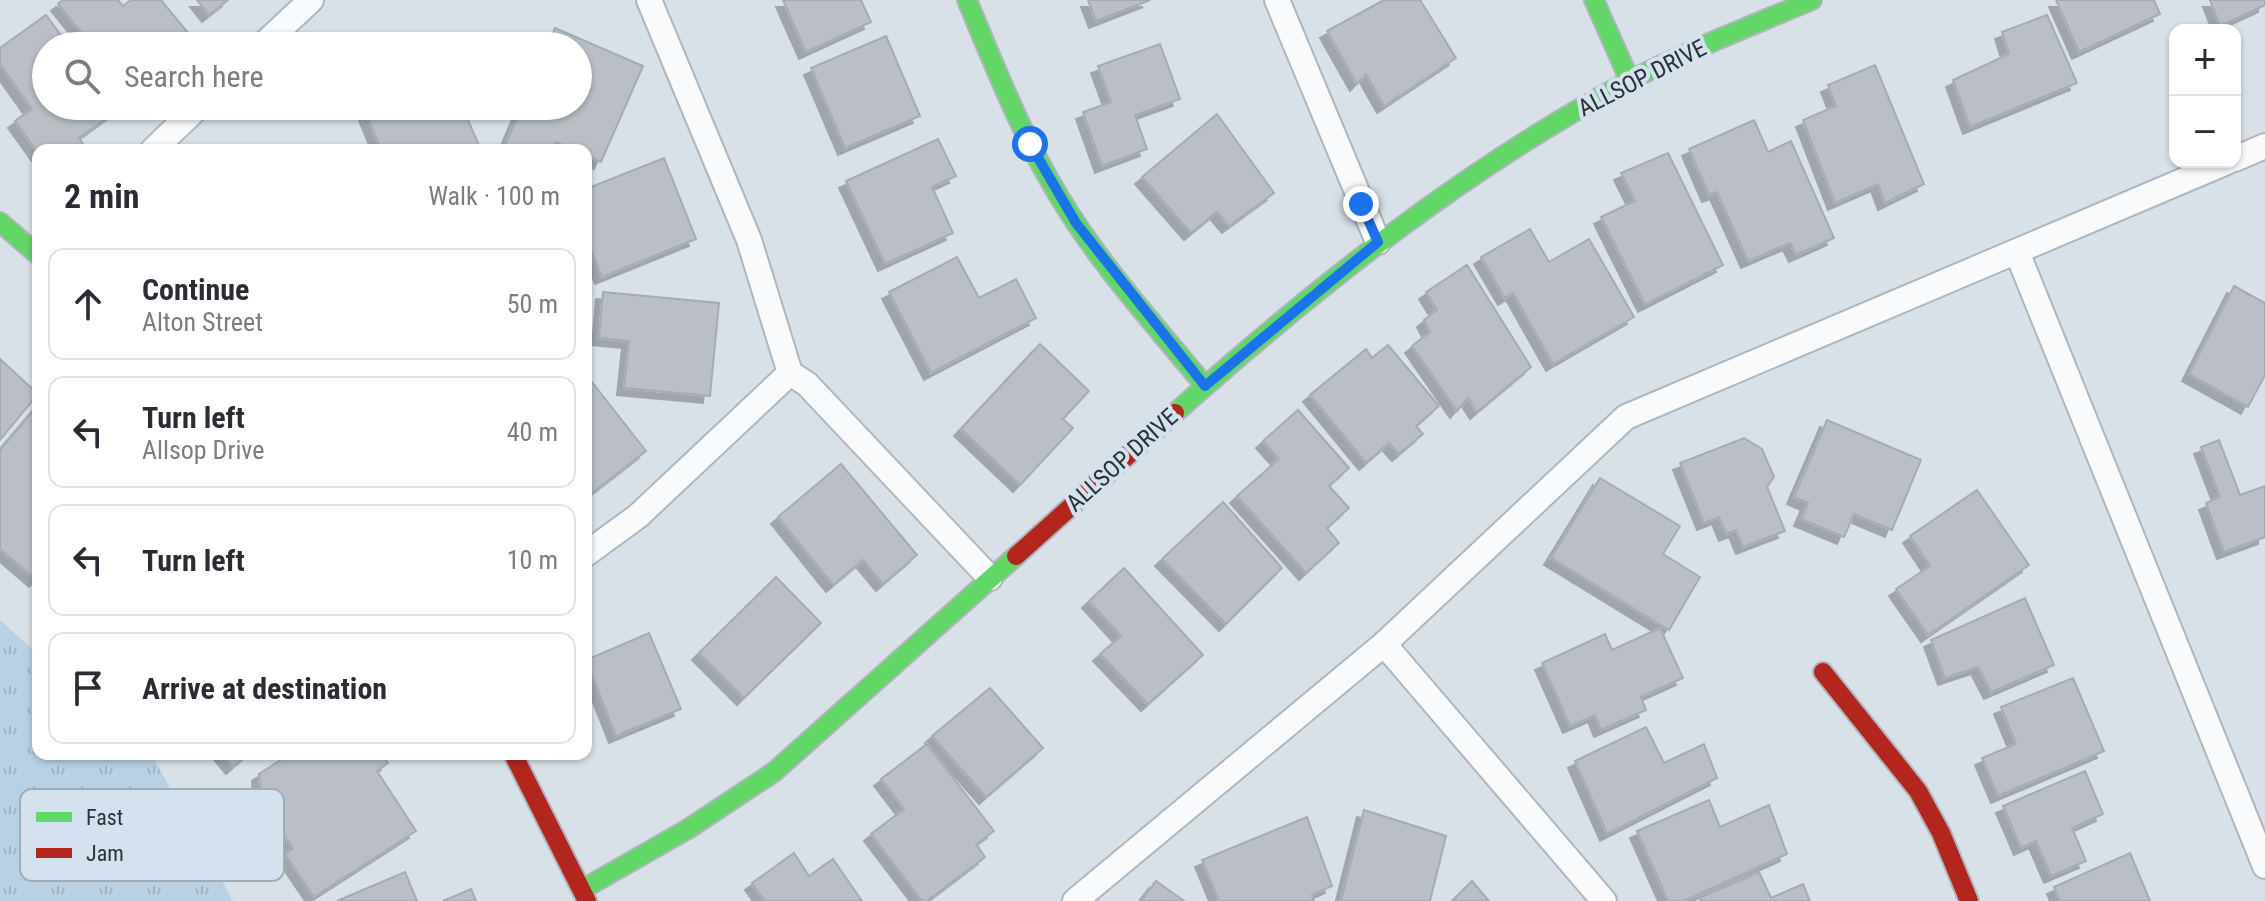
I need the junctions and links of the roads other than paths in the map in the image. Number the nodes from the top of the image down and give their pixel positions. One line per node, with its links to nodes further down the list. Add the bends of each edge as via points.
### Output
1 (311, 0): 7 (lane)
2 (649, 0): 18 (lane, via 749,240)
3 (967, 0): 19 (street, via 1052,185 1109,268)
4 (1277, 0): 15 (lane)
5 (1594, 0): 8 (street)
6 (1812, 0): 8 (street, ALLSOP DRIVE)
7 (277, 32)
8 (1630, 81): 15 (street, ALLSOP DRIVE, via 1541,132)
9 (184, 120): 10 (lane)
10 (159, 144)
11 (2265, 146): 12 (lane)
12 (2241, 156)
13 (2213, 168): 17 (lane)
14 (0, 222): 16 (street)
15 (1378, 242): 19 (street, ALLSOP DRIVE)
16 (32, 250)
17 (2017, 252): 22 (lane, via 1626,417); 25 (lane)
18 (790, 373): 20 (lane, via 638,516); 21 (lane, via 807,384)
19 (1205, 386): 21 (street, ALLSOP DRIVE)
20 (592, 550)
21 (990, 578): 26 (street, ALLSOP DRIVE, via 774,772)
22 (1384, 644): 27 (lane); 28 (lane)
23 (1823, 672): 29 (street, via 1918,791)
24 (516, 760): 26 (street)
25 (2265, 866)
26 (585, 895)
27 (1075, 901)
28 (1604, 901)
29 (1969, 901)

